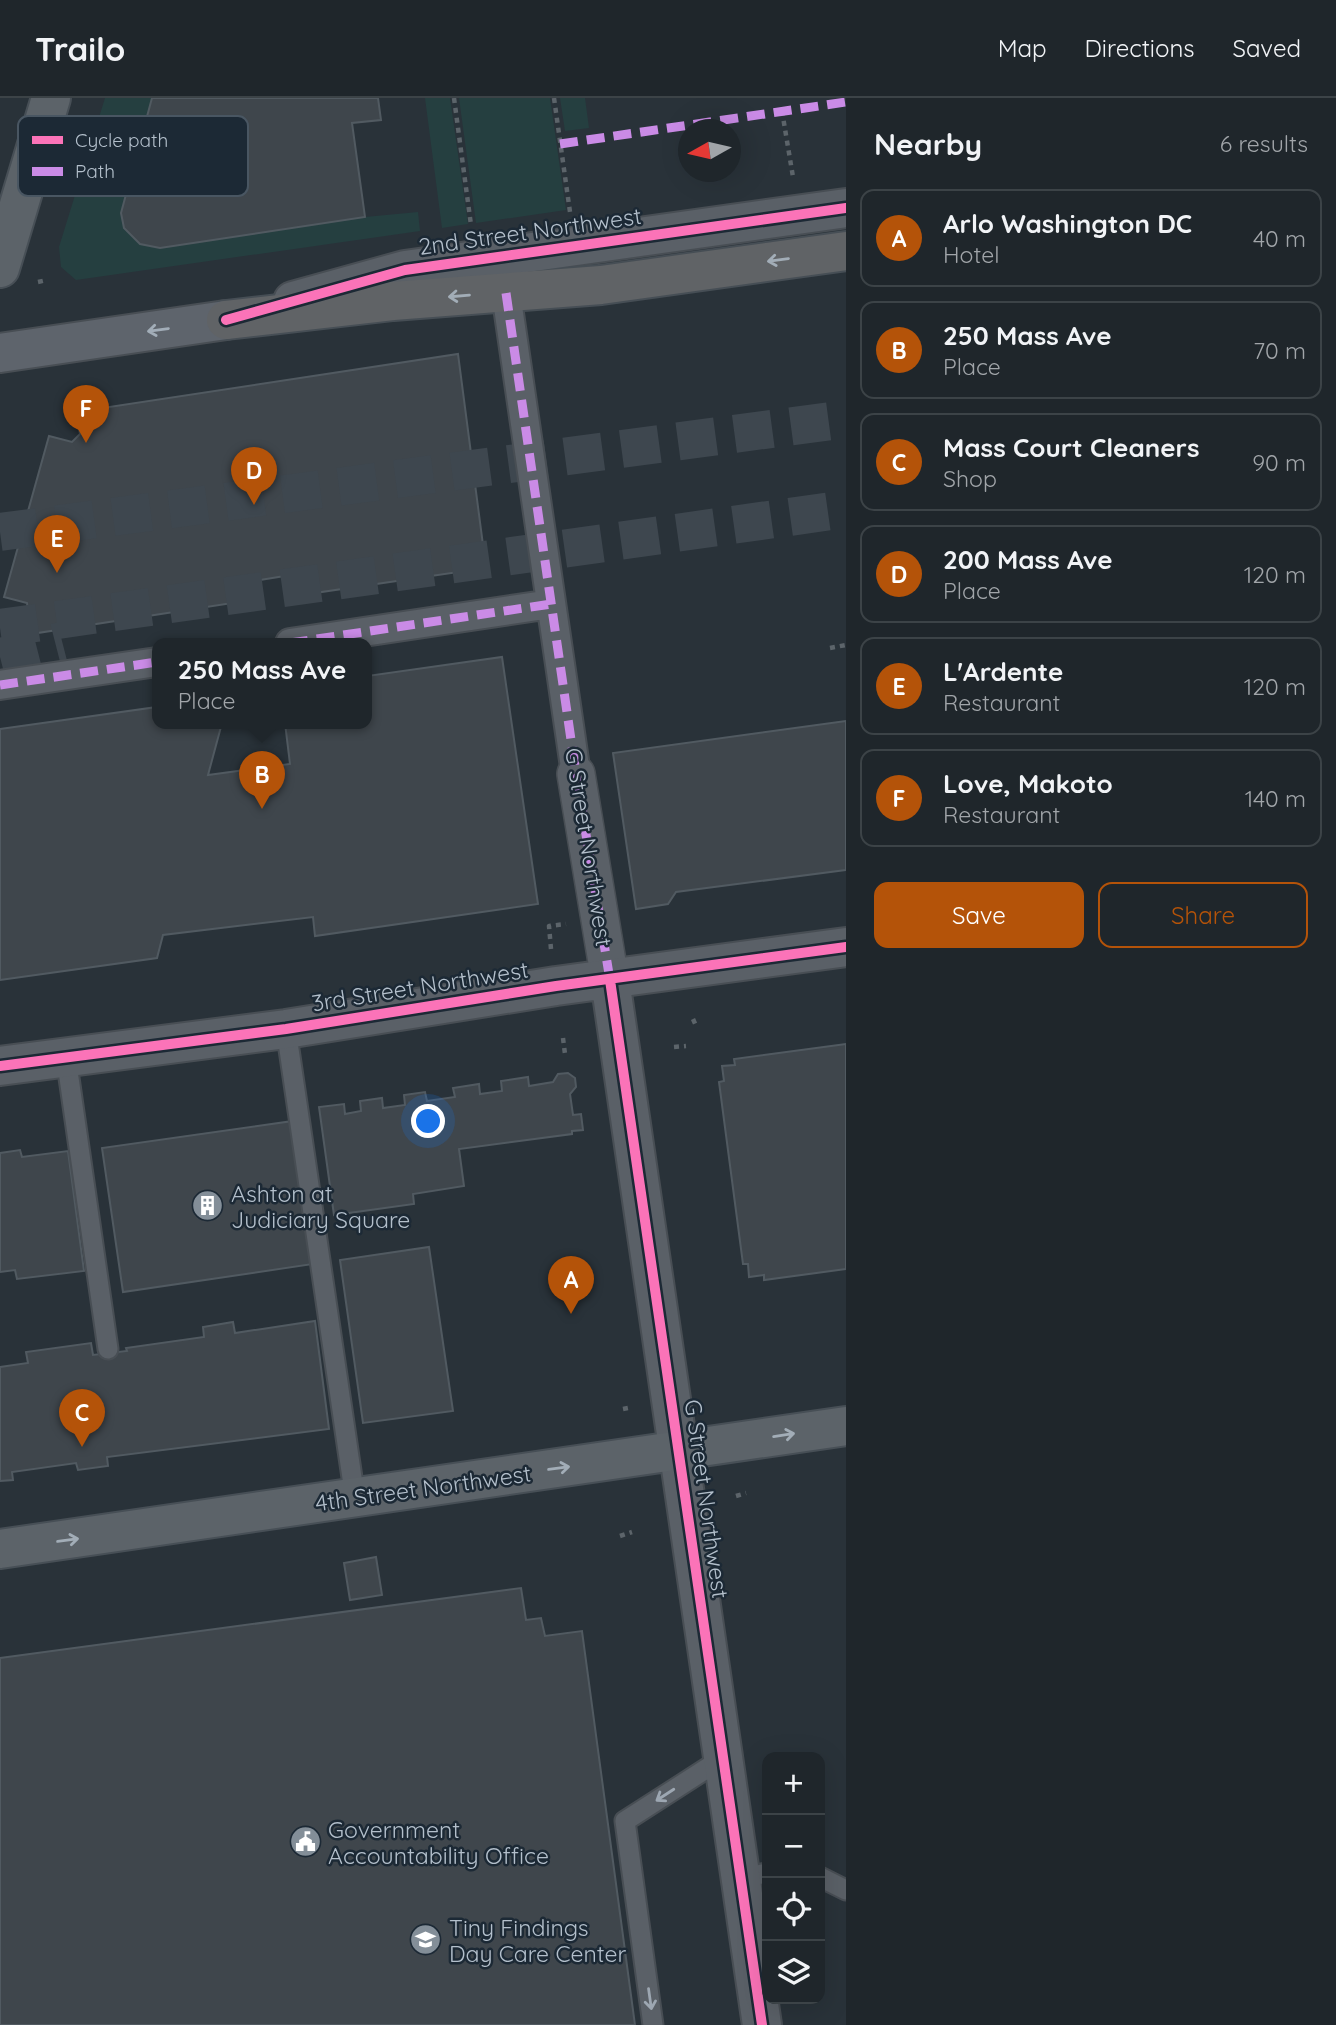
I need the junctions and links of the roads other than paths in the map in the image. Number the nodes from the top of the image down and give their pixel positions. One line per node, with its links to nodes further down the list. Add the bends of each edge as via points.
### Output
1 (51, 98): 2 (main road)
2 (46, 116)
3 (22, 196): 6 (main road)
4 (846, 208): 8 (street, 2nd Street Northwest, via 405,270)
5 (846, 251): 7 (highway, one-way to 7, via 601,285)
6 (0, 268)
7 (506, 293): 8 (highway, one-way to 8); 10 (street, G Street Northwest)
8 (226, 320): 9 (main road, 2nd Street Northwest, one-way to 9)
9 (0, 353)
10 (551, 604): 11 (street); 14 (street, G Street Northwest)
11 (323, 638)
12 (152, 663): 13 (street)
13 (0, 685)
14 (576, 774): 16 (street, G Street Northwest)
15 (846, 947): 16 (street, 3rd Street Northwest)
16 (610, 979): 17 (street, 3rd Street Northwest); 22 (street, G Street Northwest)
17 (286, 1029): 18 (street, 3rd Street Northwest); 23 (lane)
18 (66, 1058): 19 (street, 3rd Street Northwest); 20 (lane)
19 (0, 1066)
20 (108, 1349)
21 (846, 1426): 22 (main road, 4th Street Northwest, one-way to 21)
22 (678, 1450): 23 (main road, 4th Street Northwest, one-way to 22); 25 (street, G Street Northwest)
23 (355, 1498): 24 (main road, 4th Street Northwest, one-way to 23)
24 (0, 1549)
25 (723, 1758): 26 (street, G Street Northwest); 29 (lane, one-way to 29, via 625,1821)
26 (754, 1875): 30 (street, G Street Northwest)
27 (822, 1878): 28 (lane)
28 (846, 1890)
29 (653, 2025)
30 (762, 2025)

